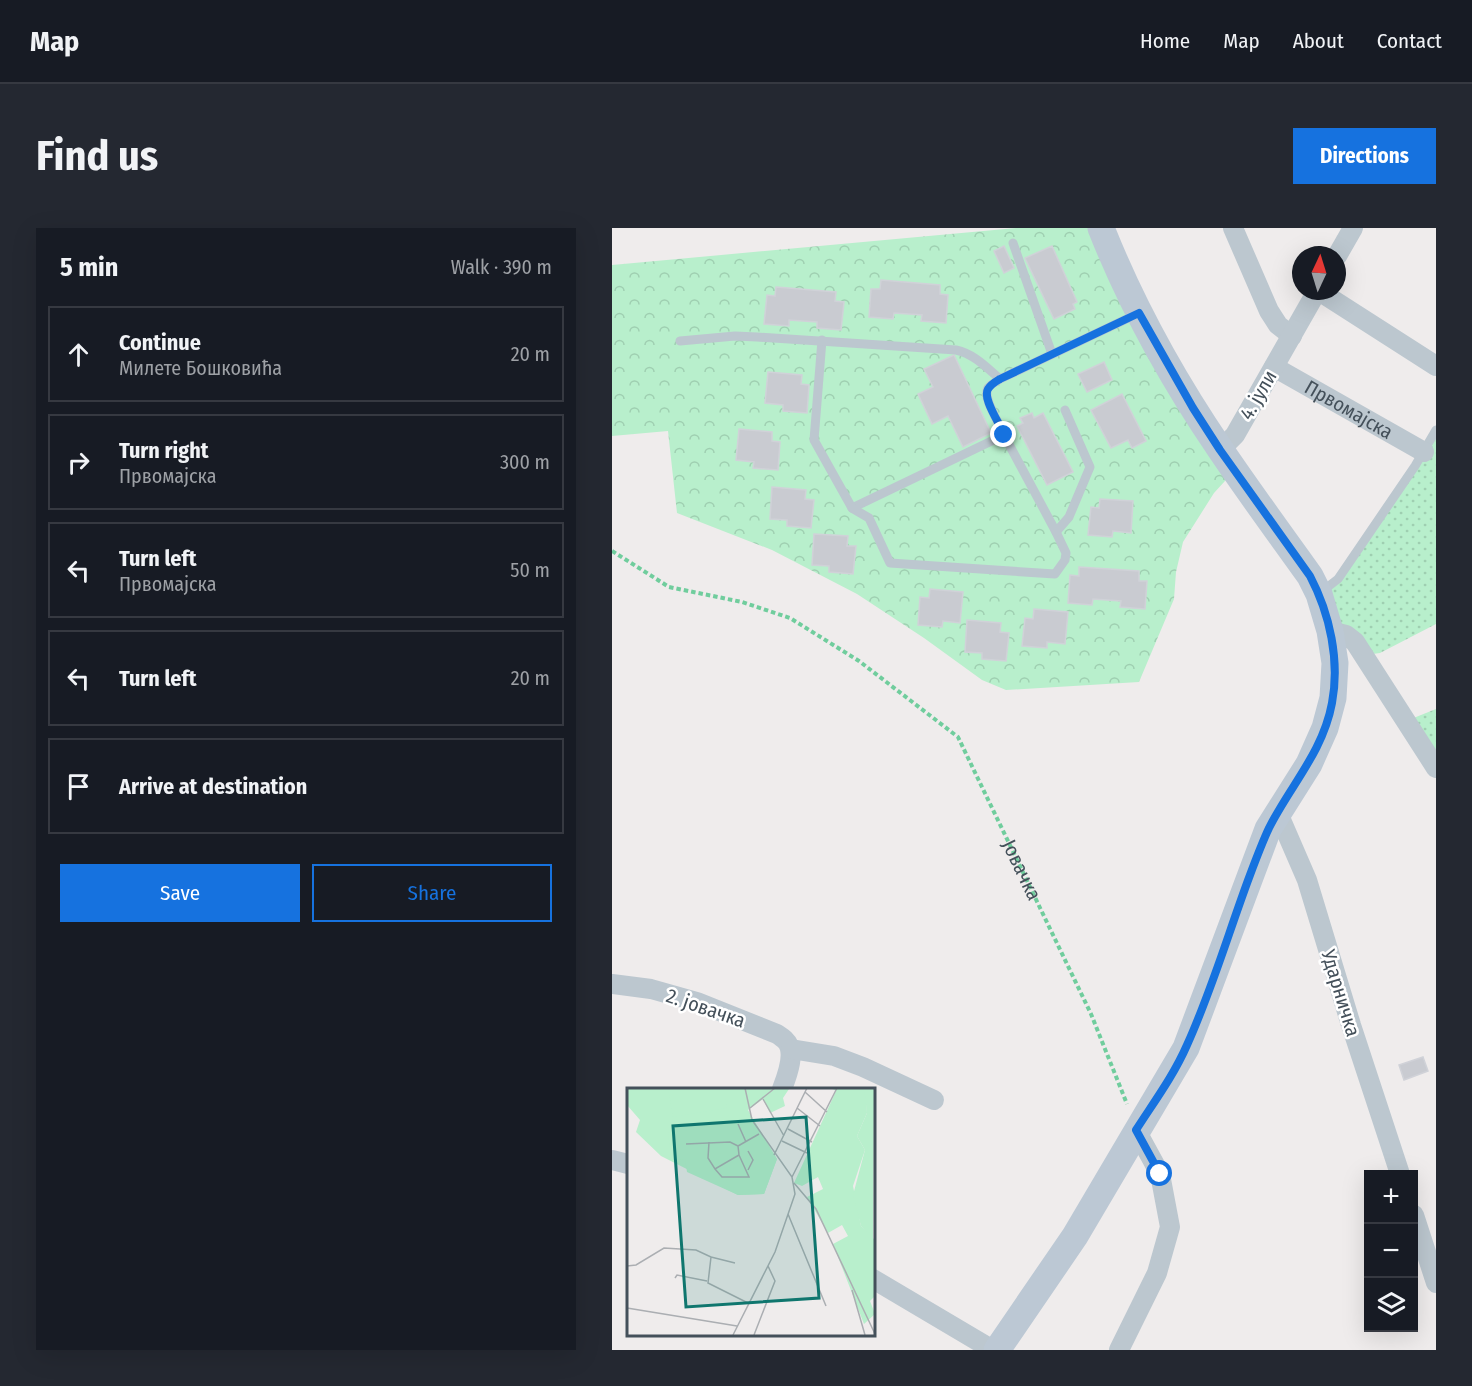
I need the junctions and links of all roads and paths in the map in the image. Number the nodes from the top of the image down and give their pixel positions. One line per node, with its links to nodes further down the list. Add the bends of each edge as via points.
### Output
1 (1101, 228): 8 (main road)
2 (1233, 228): 9 (street, via 1269,311)
3 (1353, 228): 5 (street)
4 (1013, 243): 12 (lane)
5 (1343, 246)
6 (1313, 300): 9 (street, 4. јули)
7 (1332, 300): 13 (street)
8 (1139, 313): 12 (lane); 19 (main road)
9 (1292, 336): 14 (street, 4. јули)
10 (680, 340): 11 (lane, via 735,336)
11 (822, 340): 15 (lane, via 965,352); 21 (lane, via 814,440)
12 (1052, 354): 15 (lane)
13 (1436, 366)
14 (1274, 367): 19 (street, 4. јули, via 1235,435); 20 (street, Првомајска)
15 (1000, 379): 18 (lane, via 986,391)
16 (1065, 410): 22 (lane, via 1090,467 1069,517)
17 (1436, 430): 20 (lane)
18 (1004, 435): 21 (lane); 22 (lane)
19 (1220, 450): 24 (main road)
20 (1424, 452): 24 (lane, via 1338,579)
21 (852, 508): 22 (lane, via 869,518 890,564 1056,574 1066,553)
22 (1056, 532)
23 (612, 551): 32 (path, Јовачка, via 669,587 742,602 790,618 859,661 958,737 1091,1014)
24 (1319, 594): 25 (main road)
25 (1330, 631): 26 (street, via 1355,642); 27 (main road, via 1335,678 1329,714 1314,754)
26 (1436, 768)
27 (1278, 813): 32 (main road, via 1268,829 1186,1048); 35 (street, Ударничка, via 1307,880)
28 (612, 984): 29 (street, 2. јовачка, via 651,989 697,1002 777,1034)
29 (790, 1049): 30 (street); 31 (street, via 834,1056)
30 (782, 1088)
31 (934, 1100)
32 (1136, 1130): 39 (main road, via 1075,1236); 40 (street, via 1160,1174 1170,1227 1157,1273)
33 (612, 1160): 34 (street)
34 (627, 1164)
35 (1399, 1170)
36 (1416, 1224): 38 (street)
37 (874, 1280): 39 (street)
38 (1436, 1283)
39 (995, 1350)
40 (1119, 1350)

